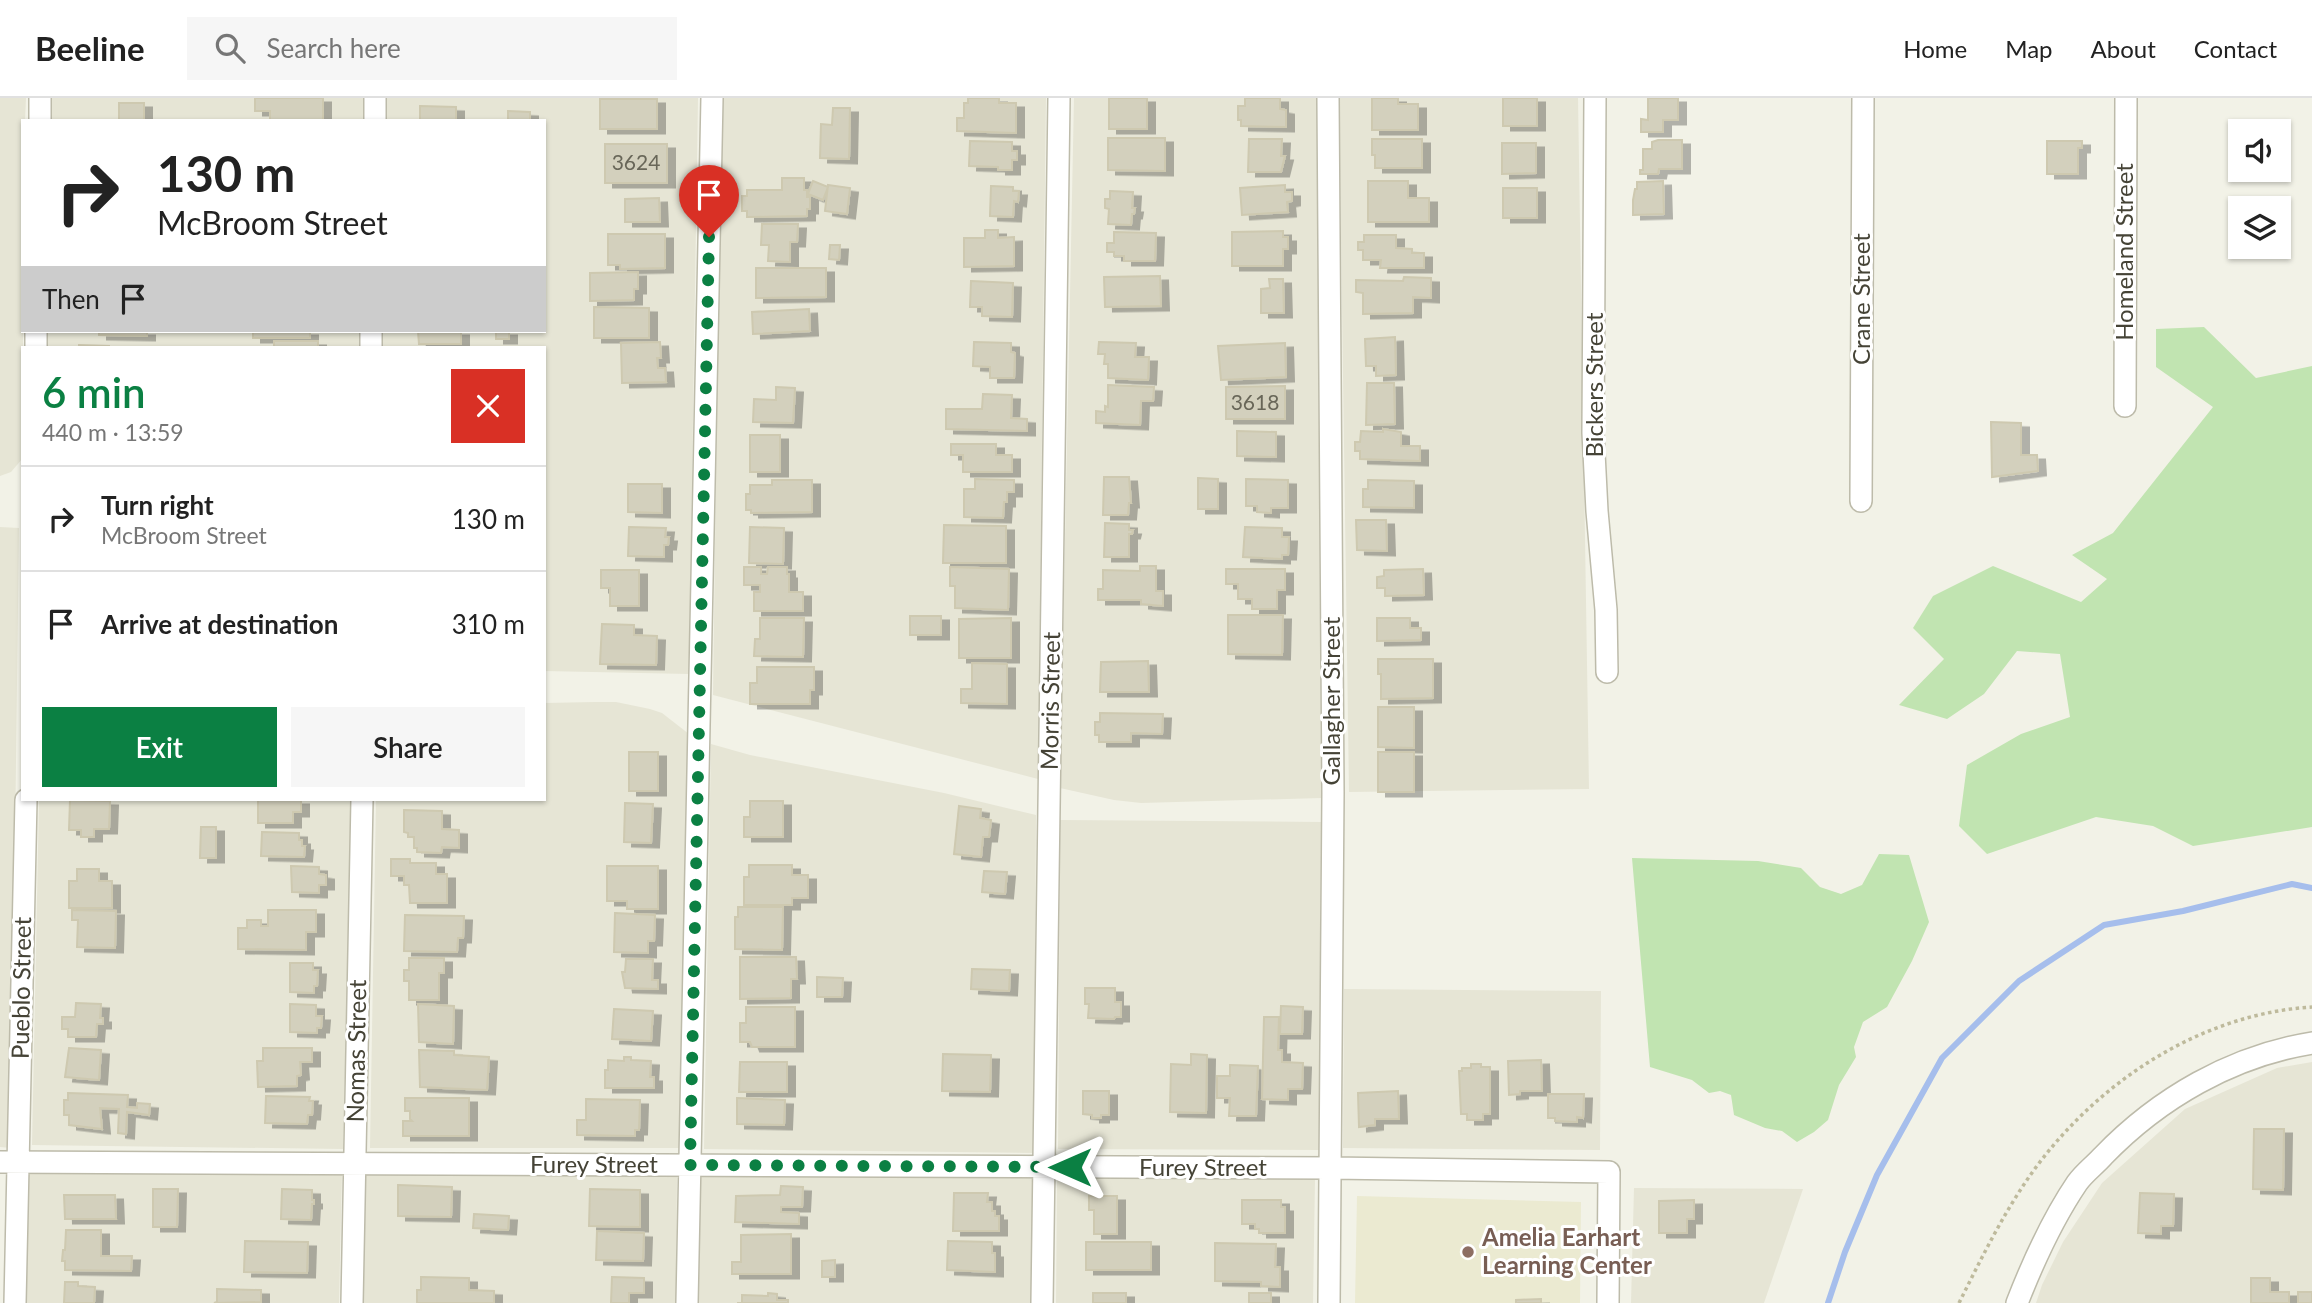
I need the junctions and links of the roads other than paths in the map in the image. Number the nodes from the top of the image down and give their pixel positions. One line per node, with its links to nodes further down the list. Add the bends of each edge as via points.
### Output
1 (40, 98): 9 (street)
2 (375, 98): 10 (street)
3 (712, 98): 19 (street)
4 (1059, 98): 20 (street, Morris Street)
5 (1328, 98): 21 (street, Gallagher Street)
6 (1595, 98): 13 (street, Bickers Street, via 1593,433)
7 (1863, 98): 12 (street, Crane Street)
8 (2126, 98): 11 (street, Homeland Street)
9 (40, 119)
10 (375, 119)
11 (2125, 406)
12 (1861, 501)
13 (1607, 672)
14 (26, 801): 17 (street, Pueblo Street)
15 (362, 801): 18 (street, Nomas Street)
16 (2312, 1043): 28 (street, via 2246,1060 2180,1092 2119,1139 2078,1182 2048,1233)
17 (9, 1162): 18 (street, Furey Street); 22 (street, Pueblo Street)
18 (355, 1164): 19 (street, Furey Street); 23 (street, Nomas Street)
19 (690, 1165): 20 (street, Furey Street); 24 (street)
20 (1044, 1167): 21 (street, Furey Street); 25 (street, Morris Street)
21 (1331, 1168): 26 (street, Gallagher Street); 27 (street, Furey Street, via 1609,1172)
22 (15, 1303)
23 (352, 1303)
24 (687, 1303)
25 (1042, 1303)
26 (1329, 1303)
27 (1608, 1303)
28 (2017, 1303)

